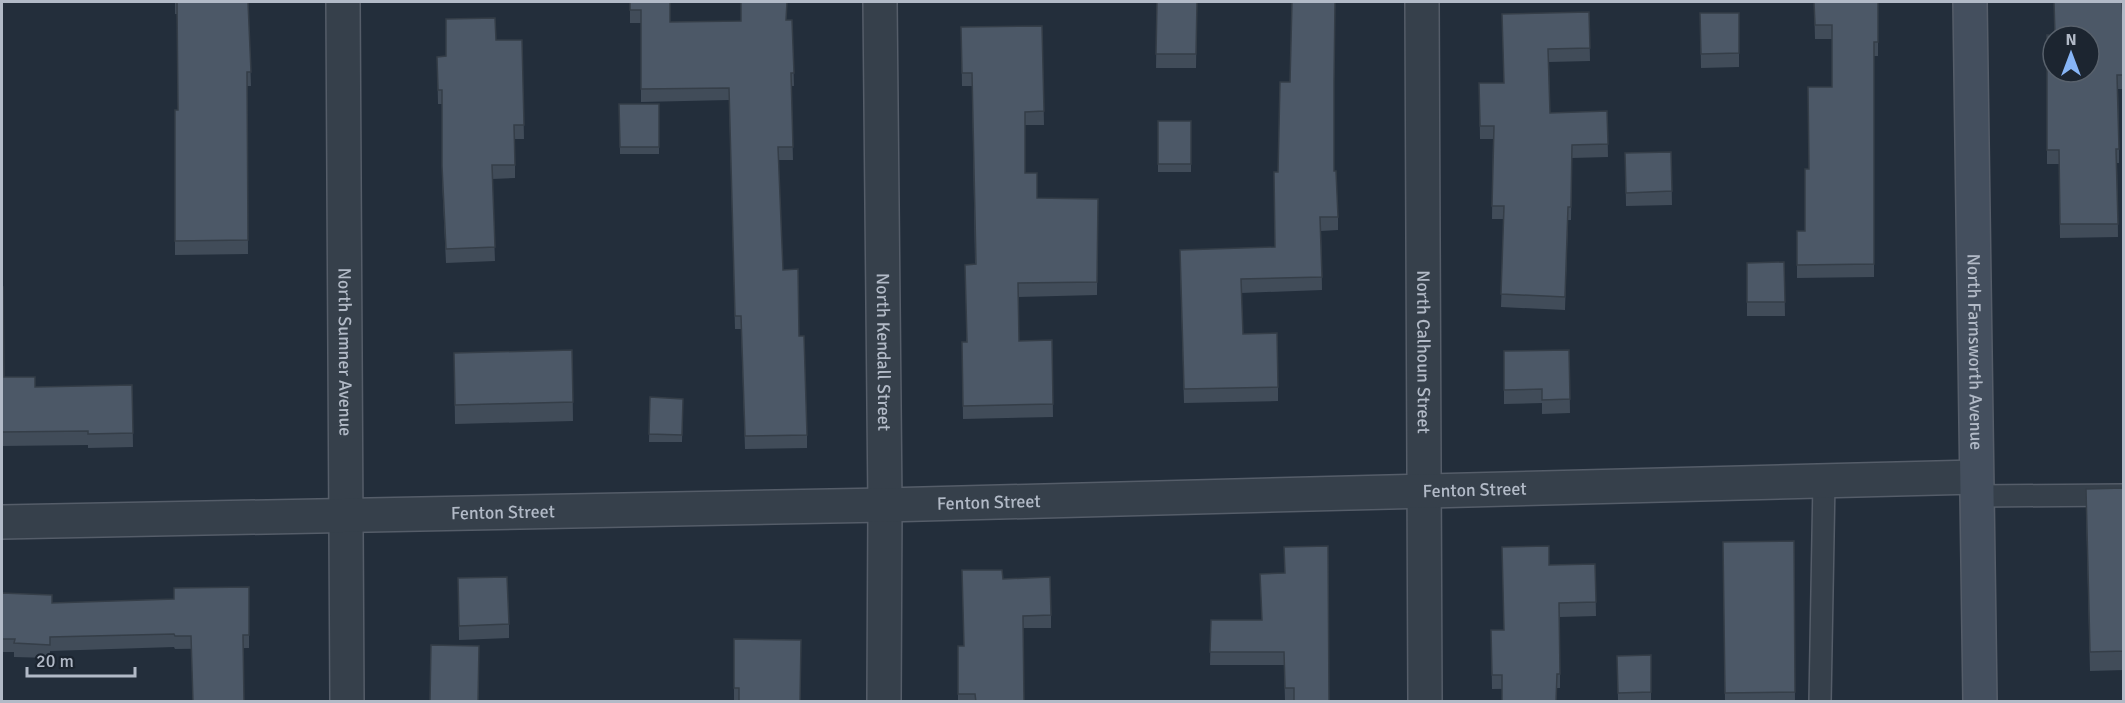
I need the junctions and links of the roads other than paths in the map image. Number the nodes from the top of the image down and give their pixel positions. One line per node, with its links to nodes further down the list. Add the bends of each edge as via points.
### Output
1 (343, 2): 10 (street, North Sumner Avenue)
2 (880, 2): 9 (street, North Kendall Street)
3 (1422, 2): 7 (street, North Calhoun Street)
4 (1970, 2): 6 (main road, North Farnsworth Avenue)
5 (1824, 481): 6 (street, Fenton Street); 7 (street, Fenton Street); 15 (lane)
6 (1976, 486): 8 (lane); 16 (main road, North Farnsworth Avenue)
7 (1425, 491): 9 (street, Fenton Street); 14 (street, North Calhoun Street)
8 (2124, 495)
9 (885, 505): 10 (street, Fenton Street); 13 (street, North Kendall Street)
10 (346, 516): 11 (street, Fenton Street); 12 (street, North Sumner Avenue)
11 (2, 522)
12 (347, 702)
13 (884, 702)
14 (1425, 702)
15 (1820, 702)
16 (1980, 702)

